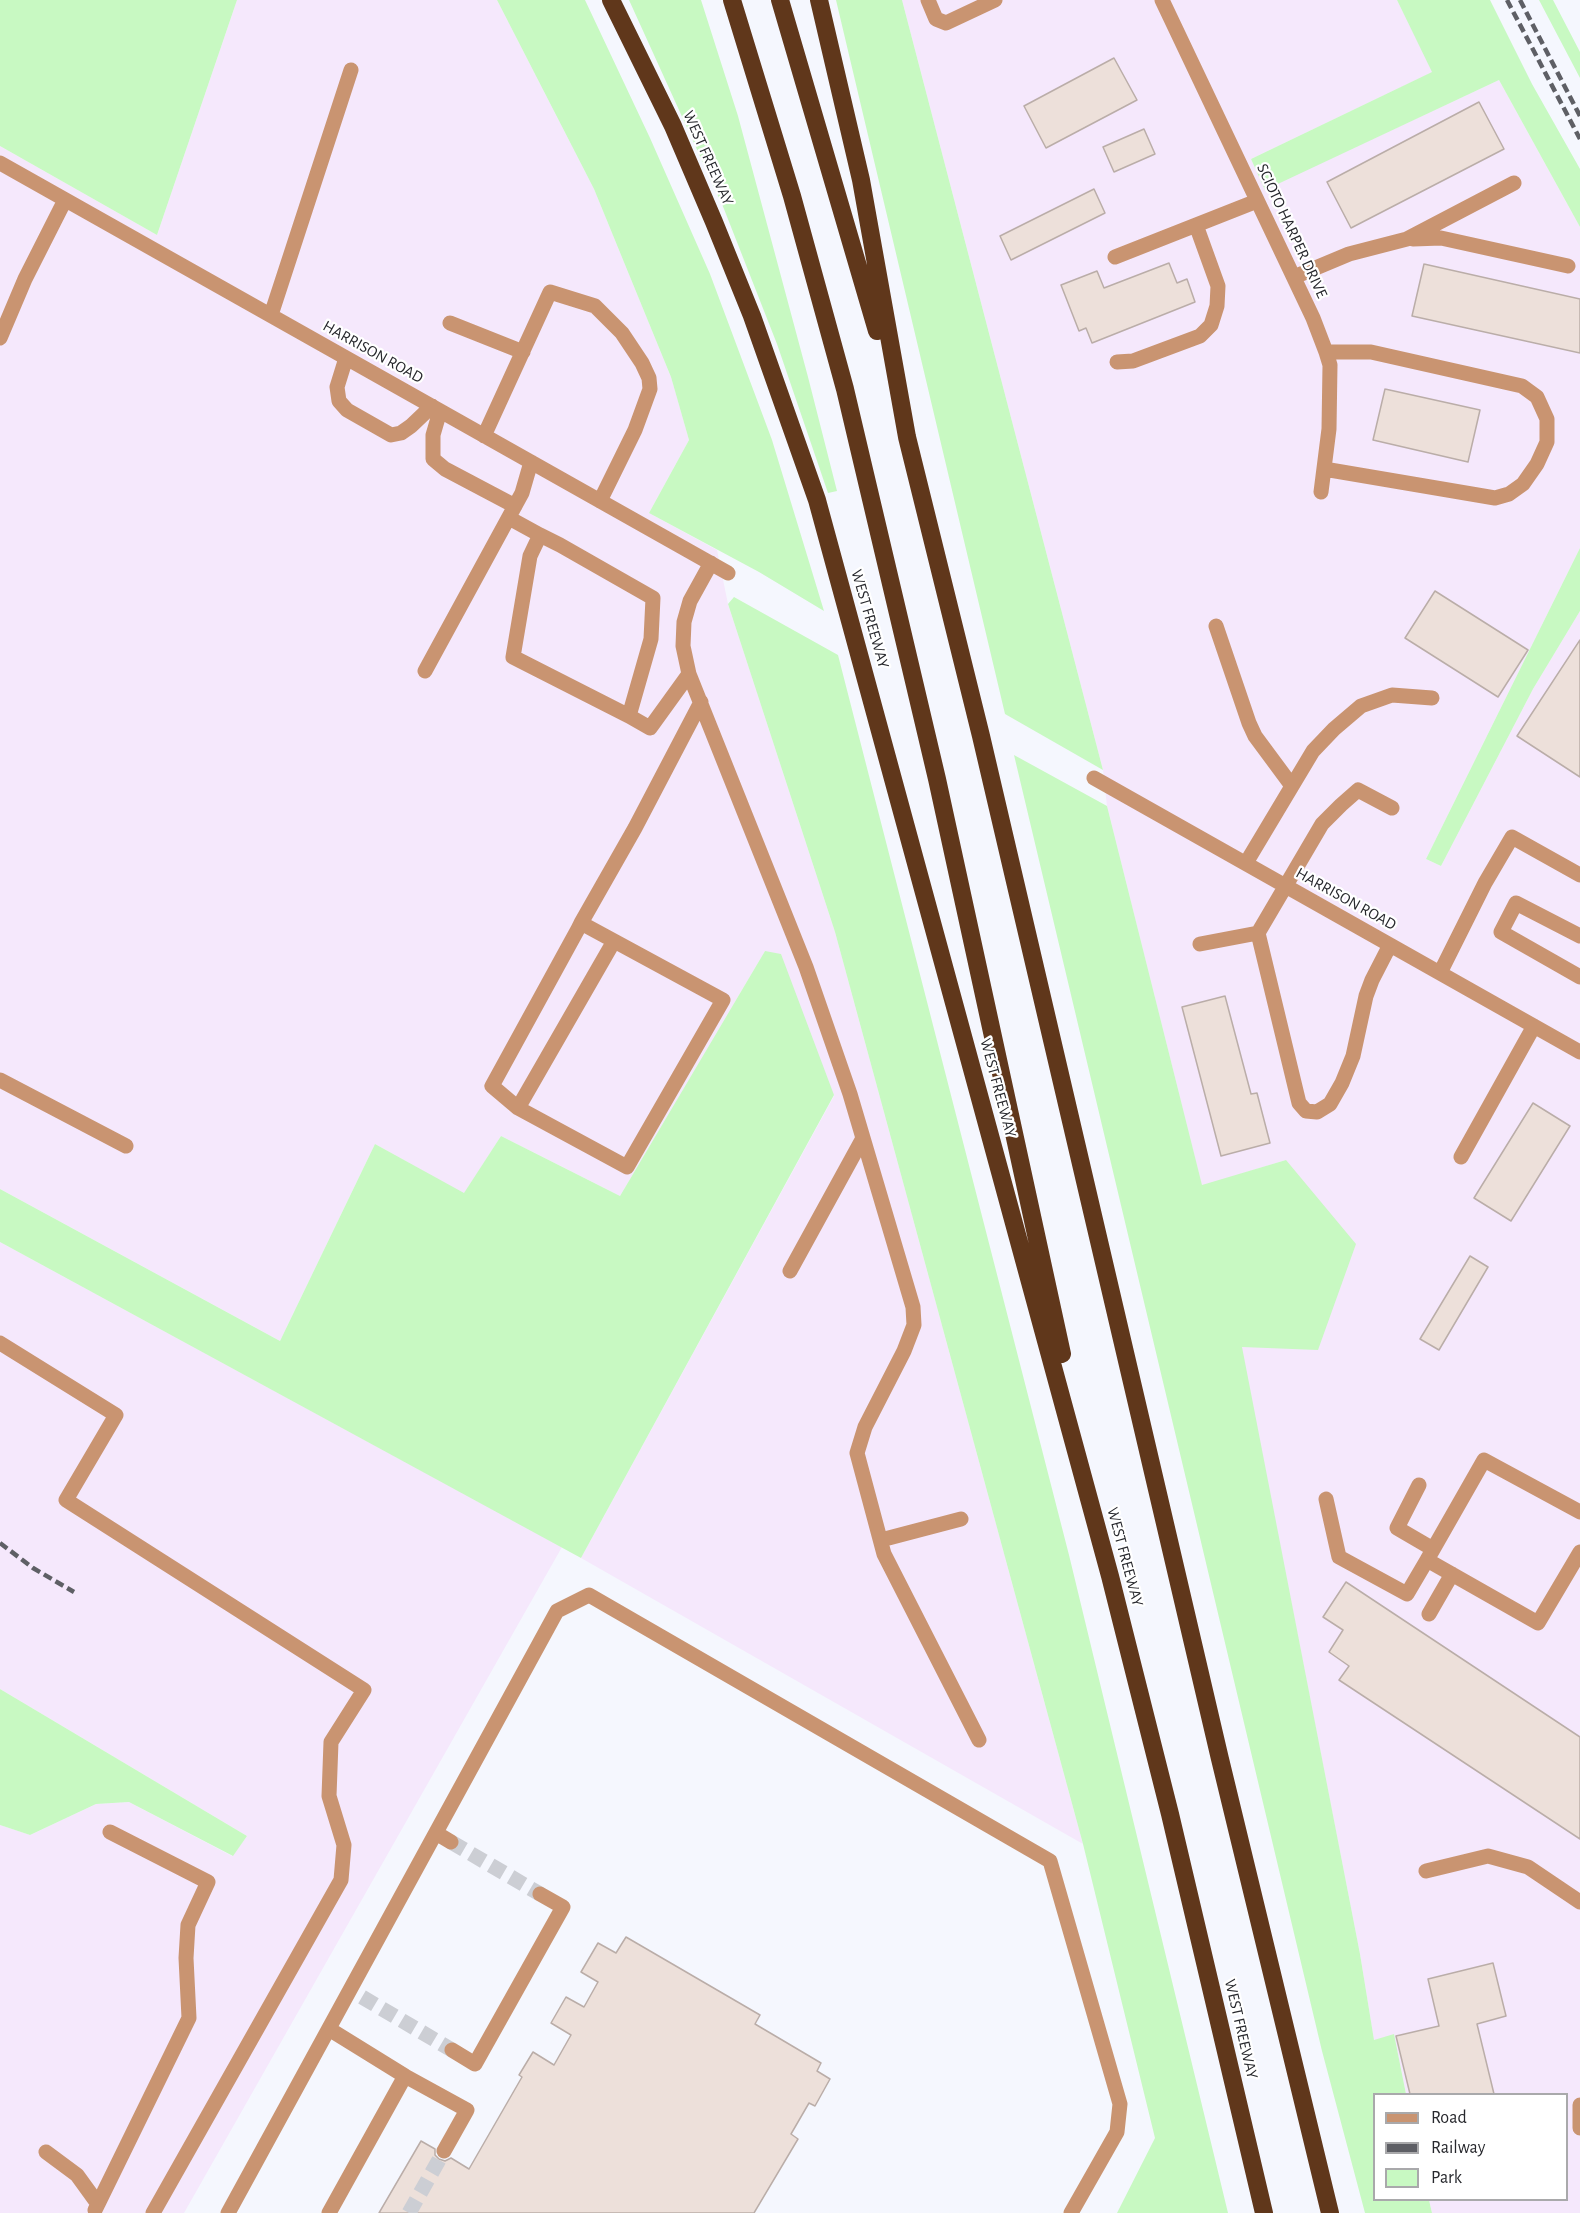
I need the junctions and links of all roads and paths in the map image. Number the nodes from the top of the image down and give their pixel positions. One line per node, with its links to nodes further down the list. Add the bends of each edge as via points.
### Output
1 (611, 0): 73 (highway, WEST FREEWAY, via 673,126 714,222 817,500)
2 (732, 0): 73 (highway, via 799,219 881,537)
3 (780, 0): 27 (highway)
4 (819, 0): 27 (highway, via 861,180)
5 (928, 0): 6 (street, via 936,19 946,23)
6 (995, 0)
7 (1162, 0): 12 (street, SCIOTO HARPER DRIVE)
8 (351, 70): 18 (street)
9 (0, 163): 11 (street, HARRISON ROAD)
10 (1514, 183): 14 (street)
11 (65, 200): 18 (street, HARRISON ROAD); 20 (street)
12 (1257, 201): 13 (street); 17 (street, SCIOTO HARPER DRIVE)
13 (1196, 225): 15 (street); 24 (street, via 1218,286 1211,325 1200,336 1133,361)
14 (1407, 239): 16 (street, via 1441,238); 17 (street, via 1349,254)
15 (1115, 256)
16 (1568, 266)
17 (1294, 278): 22 (street, SCIOTO HARPER DRIVE)
18 (271, 315): 23 (street, HARRISON ROAD)
19 (450, 323): 21 (street)
20 (0, 338)
21 (523, 352): 26 (street); 31 (street, via 550,291 595,306 622,333 650,378 650,389 635,430)
22 (1326, 352): 29 (street, SCIOTO HARPER DRIVE, via 1329,429); 29 (street, via 1371,352 1522,386 1537,397 1547,419 1547,442 1538,464 1523,484 1495,498)
23 (346, 358): 25 (street, HARRISON ROAD); 25 (street, via 337,387 339,401 347,410 391,435 401,433)
24 (1117, 362)
25 (436, 409): 26 (street, HARRISON ROAD); 32 (street, via 433,459)
26 (484, 436): 28 (street, HARRISON ROAD)
27 (907, 437): 95 (highway)
28 (531, 462): 31 (street, HARRISON ROAD); 32 (street)
29 (1324, 469): 30 (street, SCIOTO HARPER DRIVE)
30 (1321, 492)
31 (600, 501): 34 (street, HARRISON ROAD)
32 (512, 512): 33 (street); 37 (street)
33 (540, 535): 41 (street, via 653,598 651,639); 41 (street, via 530,556 513,657)
34 (711, 563): 35 (street, HARRISON ROAD); 38 (street, via 690,601 684,622 683,646)
35 (728, 573)
36 (1216, 626): 43 (street, via 1255,736)
37 (425, 671)
38 (689, 674): 40 (street); 41 (street, via 650,728)
39 (1432, 698): 43 (street, via 1392,695 1360,706 1313,751)
40 (701, 702): 48 (street); 60 (street, via 806,967)
41 (629, 716)
42 (1094, 778): 45 (street, HARRISON ROAD)
43 (1292, 786): 45 (street)
44 (1392, 808): 47 (street, via 1358,790 1322,824)
45 (1246, 864): 47 (street, HARRISON ROAD)
46 (1580, 875): 54 (street, via 1512,837)
47 (1284, 885): 49 (street); 53 (street, HARRISON ROAD)
48 (581, 923): 51 (street); 59 (street, via 492,1086)
49 (1258, 933): 52 (street); 53 (street, via 1299,1103 1306,1111 1317,1112 1330,1104 1342,1083 1353,1056 1366,996)
50 (1580, 936): 55 (street, via 1516,903 1501,932)
51 (614, 940): 59 (street); 59 (street, via 723,1000 627,1167)
52 (1200, 944)
53 (1390, 945): 54 (street, HARRISON ROAD)
54 (1440, 973): 56 (street, HARRISON ROAD)
55 (1580, 977)
56 (1534, 1026): 57 (street, HARRISON ROAD); 62 (street)
57 (1580, 1052)
58 (0, 1080): 61 (street)
59 (518, 1108)
60 (863, 1137): 63 (street); 69 (street, via 913,1307 914,1325 865,1427 857,1453)
61 (126, 1146)
62 (1461, 1157)
63 (790, 1271)
64 (0, 1343): 90 (street, via 116,1415 66,1500 364,1690 331,1742 329,1796 344,1845 341,1880)
65 (1419, 1485): 71 (street, via 1397,1528)
66 (1326, 1499): 71 (street, via 1339,1557 1407,1594)
67 (1580, 1512): 71 (street, via 1484,1460)
68 (961, 1519): 69 (street)
69 (881, 1540): 75 (street, via 884,1554)
70 (1580, 1552): 72 (street, via 1538,1623)
71 (1430, 1554): 72 (street)
72 (1452, 1574): 74 (street)
73 (1110, 1576): 94 (highway, WEST FREEWAY)
74 (1429, 1614)
75 (979, 1740)
76 (110, 1832): 89 (street, via 208,1882 188,1925 189,2018)
77 (436, 1833): 78 (street); 82 (street, via 356,1994); 93 (street, via 557,1611 589,1595 1050,1861 1120,2104 1117,2132)
78 (451, 1842)
79 (1426, 1871): 81 (street, via 1488,1856 1528,1867)
80 (540, 1894): 83 (street, via 562,1907 476,2064)
81 (1580, 1902)
82 (329, 2028): 84 (street); 91 (street)
83 (452, 2050)
84 (405, 2076): 87 (street, via 467,2110); 92 (street)
85 (1580, 2105): 86 (street)
86 (1580, 2128)
87 (444, 2151)
88 (46, 2152): 89 (street, via 77,2175)
89 (96, 2209)
90 (153, 2213)
91 (228, 2213)
92 (328, 2213)
93 (1071, 2213)
94 (1264, 2213)
95 (1330, 2213)

